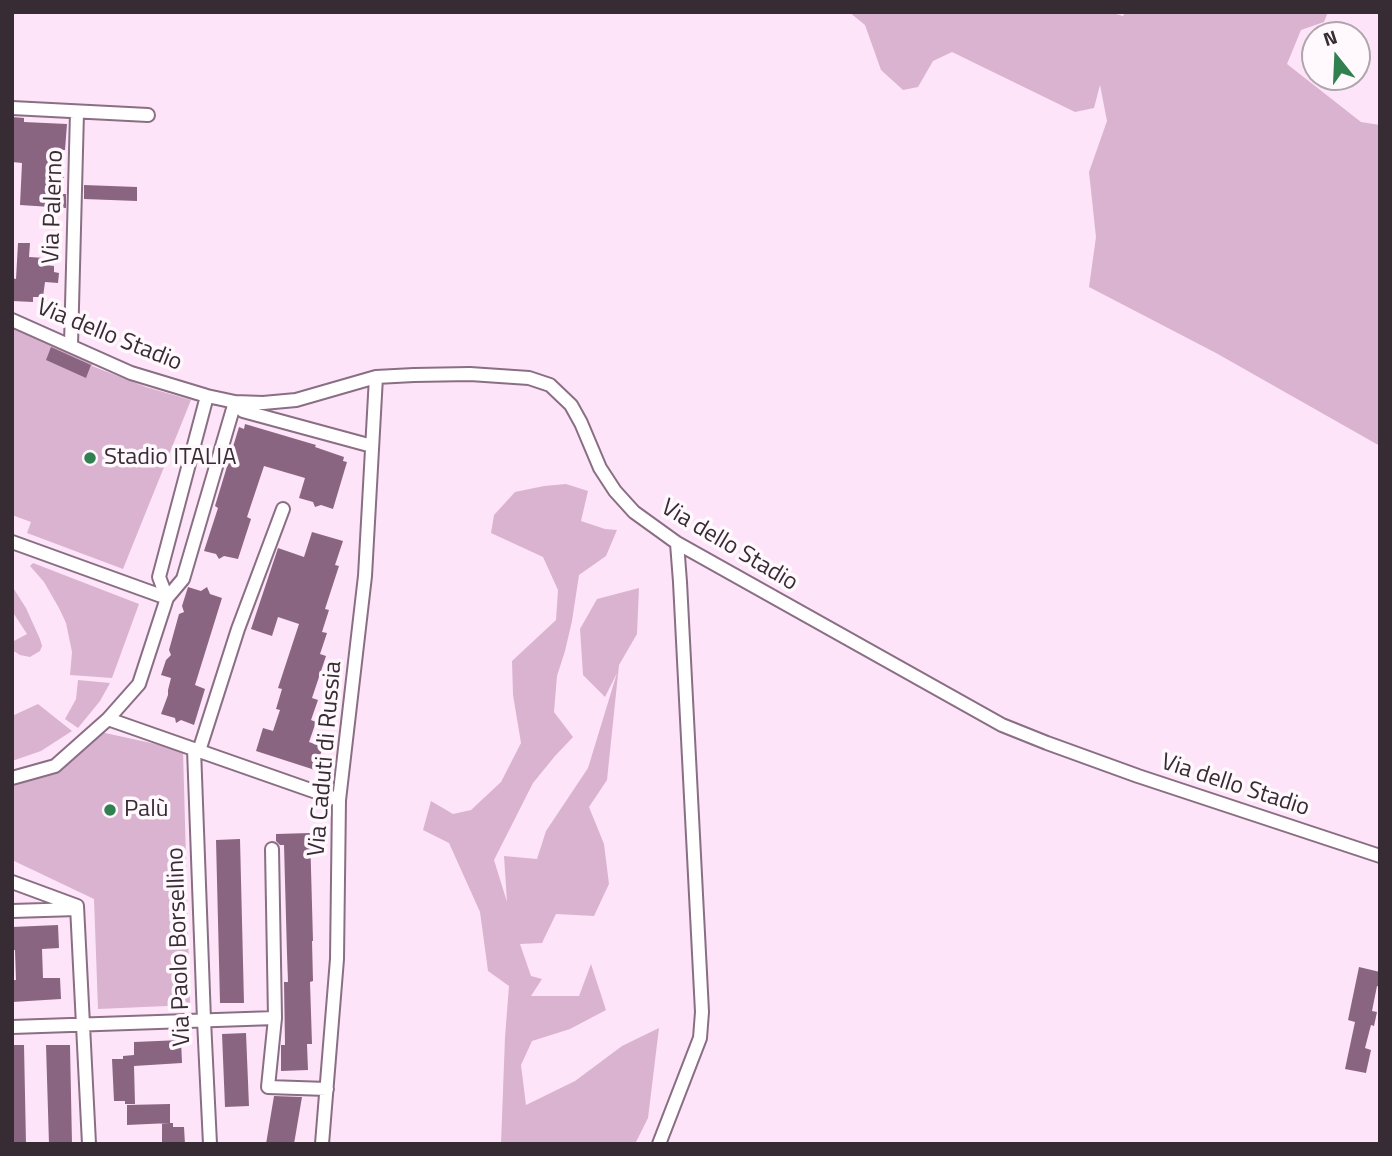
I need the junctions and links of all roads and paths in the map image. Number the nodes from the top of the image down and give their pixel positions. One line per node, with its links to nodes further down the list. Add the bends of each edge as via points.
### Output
1 (12, 108): 2 (street)
2 (77, 112): 3 (street); 5 (street, Via Palerno)
3 (148, 115)
4 (12, 320): 5 (street, Via dello Stadio)
5 (71, 345): 7 (street, Via dello Stadio, via 131,373)
6 (376, 377): 8 (street, Via dello Stadio, via 296,400); 9 (street, Via Caduti di Russia); 12 (street, Via dello Stadio, via 470,374 550,385 571,405 615,491 634,512)
7 (207, 396): 8 (street, Via dello Stadio); 13 (street, via 159,577)
8 (235, 402): 9 (street, via 243,411); 13 (street, via 183,579)
9 (372, 446): 17 (street, Via Caduti di Russia, via 365,576)
10 (283, 509): 15 (street, Via Paolo Borsellino)
11 (12, 542): 13 (street)
12 (677, 543): 19 (street, Via dello Stadio, via 1002,725 1138,776); 31 (street, via 702,1012 700,1038)
13 (167, 598): 14 (street, via 139,684)
14 (108, 719): 15 (street); 16 (street, via 55,766)
15 (197, 750): 17 (street); 24 (street, Via Paolo Borsellino)
16 (12, 778)
17 (339, 800): 27 (street, Via Caduti di Russia, via 337,959)
18 (272, 849): 23 (street)
19 (1380, 856)
20 (12, 882): 21 (street)
21 (77, 909): 22 (street); 25 (street)
22 (12, 911)
23 (275, 1018): 24 (street); 27 (street, via 268,1087)
24 (204, 1020): 25 (street); 29 (street, Via Paolo Borsellino)
25 (84, 1023): 26 (street); 28 (street)
26 (12, 1027)
27 (327, 1089): 30 (street, Via Caduti di Russia)
28 (89, 1144)
29 (210, 1144)
30 (323, 1144)
31 (659, 1144)

